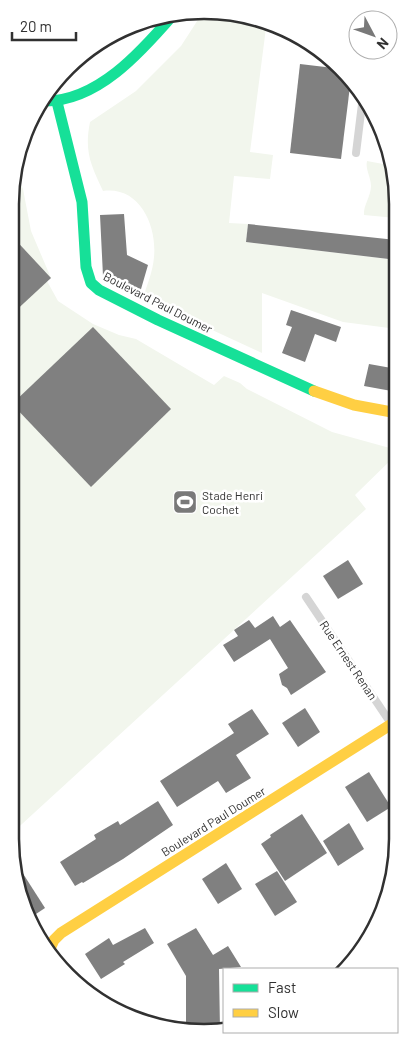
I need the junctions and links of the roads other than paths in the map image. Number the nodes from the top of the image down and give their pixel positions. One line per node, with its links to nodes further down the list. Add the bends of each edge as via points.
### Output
1 (167, 22): 3 (street, via 122,69 102,82)
2 (50, 101): 3 (street)
3 (57, 102): 6 (street, Boulevard Paul Doumer, via 82,202 86,267 91,283 158,320 324,396 354,406)
4 (362, 107): 5 (lane)
5 (356, 153)
6 (389, 412)
7 (306, 596): 8 (lane, Rue Ernest Renan)
8 (389, 715)
9 (389, 725): 10 (street, Boulevard Paul Doumer, via 61,933)
10 (52, 945)

